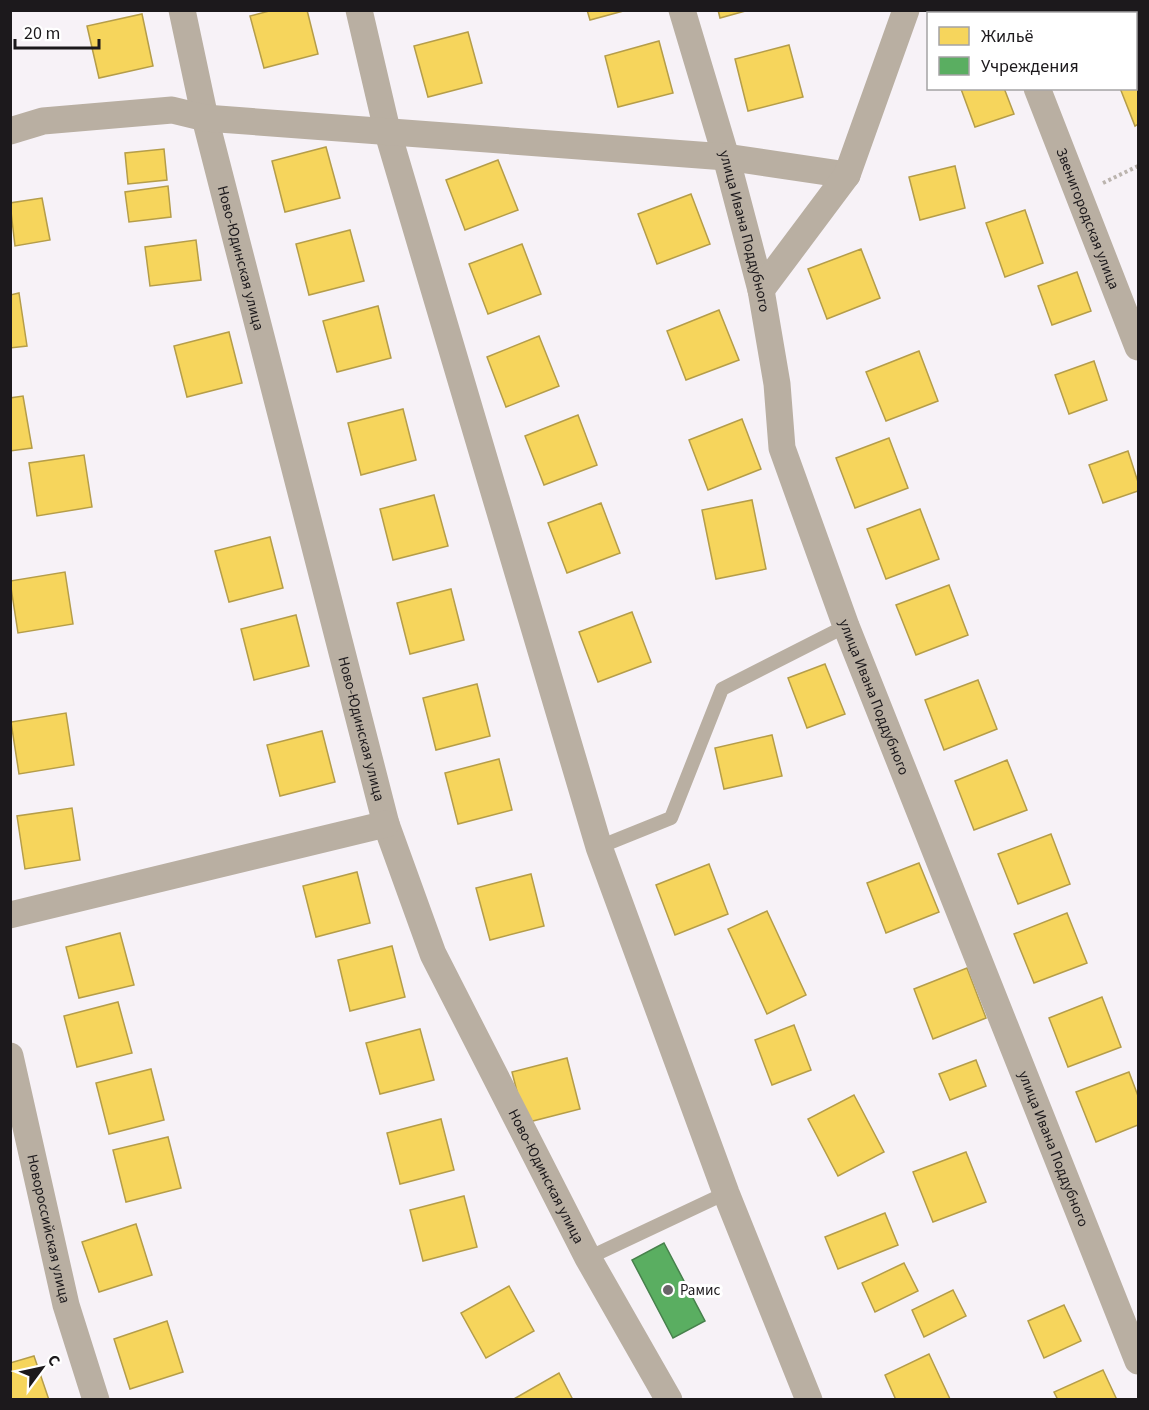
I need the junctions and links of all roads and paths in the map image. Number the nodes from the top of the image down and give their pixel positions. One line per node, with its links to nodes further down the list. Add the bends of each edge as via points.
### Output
1 (182, 10): 6 (street, Ново-Юдинская улица)
2 (359, 10): 7 (street)
3 (682, 10): 9 (street, улица Ивана Поддубного)
4 (906, 10): 11 (street)
5 (1038, 90): 12 (street, Звенигородская улица)
6 (205, 118): 7 (street); 8 (street, via 172,110 43,121); 16 (street, Ново-Юдинская улица)
7 (387, 130): 9 (street); 17 (street)
8 (10, 131)
9 (726, 157): 11 (street); 13 (street, улица Ивана Поддубного)
10 (1138, 165): 12 (path)
11 (847, 175): 13 (street)
12 (1080, 194): 14 (street, Звенигородская улица)
13 (761, 290): 15 (street, улица Ивана Поддубного, via 777,384 782,447)
14 (1138, 346)
15 (846, 626): 17 (lane, via 722,689 671,818); 22 (street, улица Ивана Поддубного)
16 (386, 824): 18 (street); 21 (street, Ново-Юдинская улица, via 433,954)
17 (599, 847): 20 (street)
18 (10, 915)
19 (10, 1056): 23 (street, Новороссийская улица, via 66,1305)
20 (726, 1193): 21 (lane); 25 (street)
21 (588, 1258): 24 (street, Ново-Юдинская улица)
22 (1138, 1361)
23 (96, 1400)
24 (669, 1400)
25 (809, 1400)

